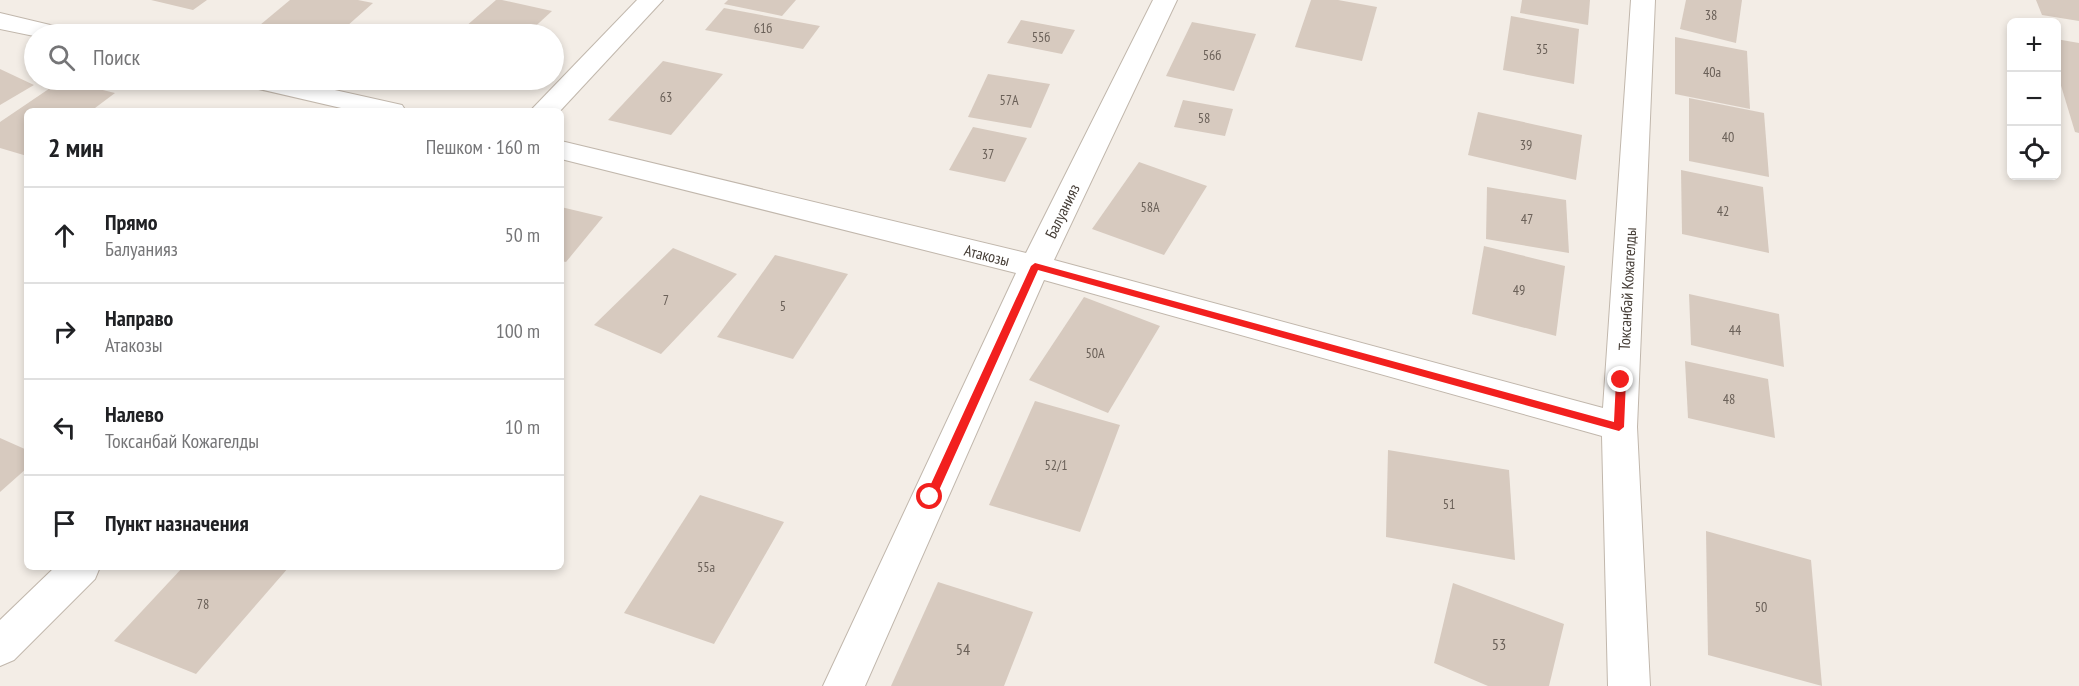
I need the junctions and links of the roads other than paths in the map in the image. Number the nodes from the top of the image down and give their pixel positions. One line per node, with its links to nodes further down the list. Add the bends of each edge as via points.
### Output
1 (651, 0): 8 (street)
2 (1165, 0): 10 (street, Балуанияз)
3 (1643, 0): 11 (street, Токсанбай Кожагелды)
4 (0, 21): 5 (street)
5 (24, 26)
6 (299, 90): 7 (street)
7 (379, 108)
8 (547, 108)
9 (564, 151): 10 (street, Атакозы)
10 (1035, 266): 11 (street, Атакозы); 14 (street, Балуанияз)
11 (1619, 427): 15 (street, Токсанбай Кожагелды)
12 (78, 570): 13 (street)
13 (0, 647)
14 (844, 686)
15 (1629, 686)

